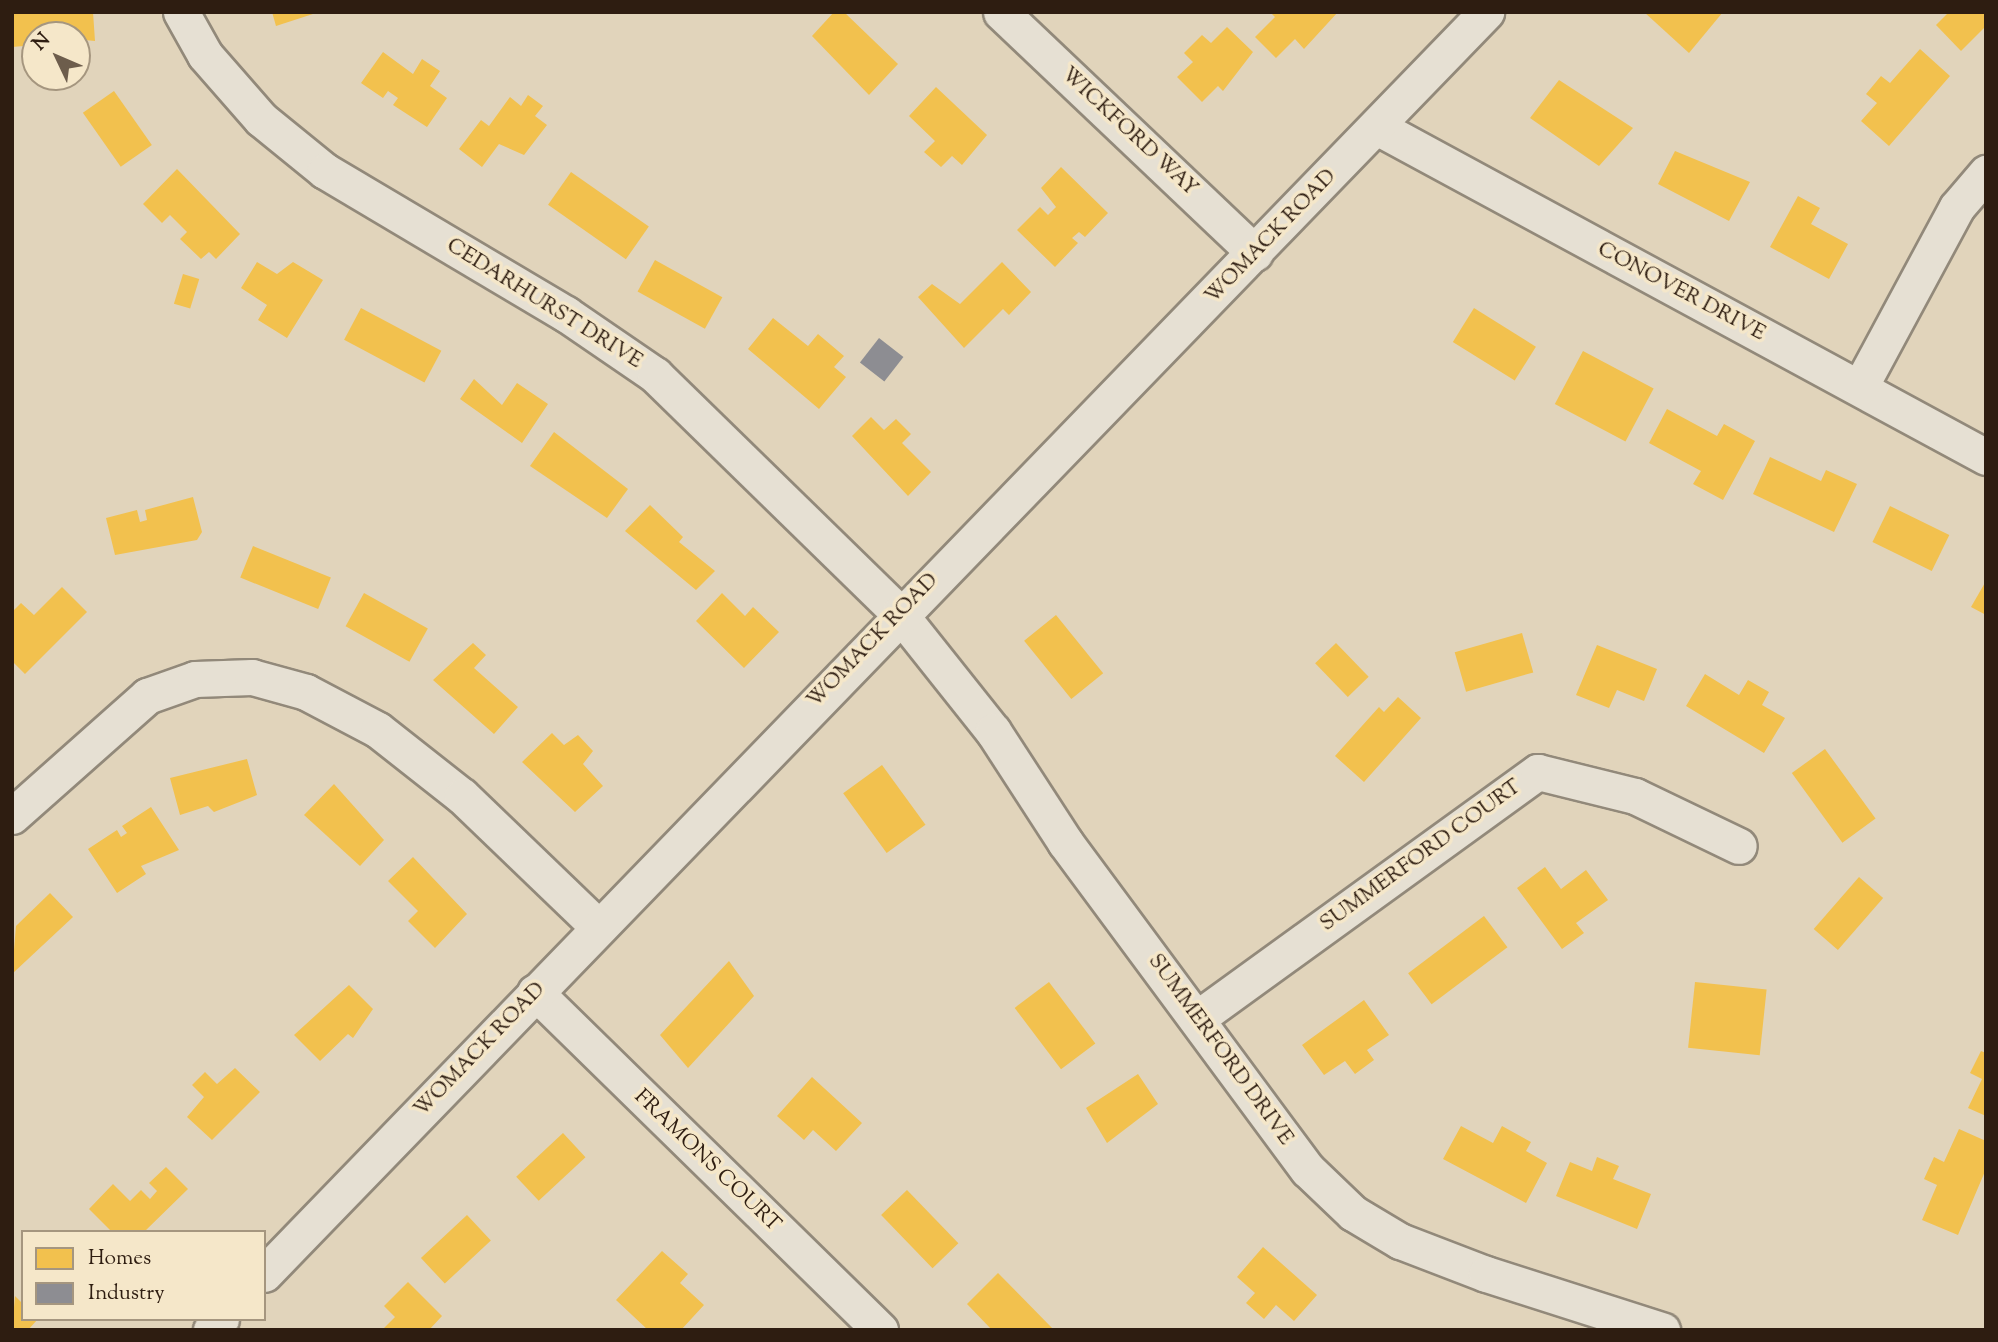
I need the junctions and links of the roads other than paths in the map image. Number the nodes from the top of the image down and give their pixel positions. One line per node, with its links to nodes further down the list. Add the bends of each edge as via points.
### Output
1 (181, 12): 9 (street, CEDARHURST DRIVE, via 205,55 261,119 325,171 566,314 655,375)
2 (1002, 12): 6 (street, WICKFORD WAY)
3 (1486, 12): 4 (street, WOMACK ROAD)
4 (1377, 127): 6 (street, WOMACK ROAD); 7 (street, CONOVER DRIVE)
5 (1986, 173): 7 (street, via 1957,207)
6 (1255, 254): 9 (street, WOMACK ROAD)
7 (1860, 387): 8 (street, CONOVER DRIVE)
8 (1986, 457)
9 (899, 613): 12 (street, WOMACK ROAD); 14 (street, SUMMERFORD DRIVE, via 993,731 1065,842)
10 (12, 816): 12 (street, via 147,696 195,679 252,677 306,692 378,730 462,796)
11 (1739, 846): 14 (street, SUMMERFORD COURT, via 1635,796 1538,772)
12 (598, 927): 13 (street, WOMACK ROAD)
13 (535, 992): 15 (street, WOMACK ROAD); 16 (street, FRAMONS COURT)
14 (1199, 1017): 17 (street, SUMMERFORD DRIVE, via 1308,1170 1353,1213 1399,1241 1486,1274)
15 (266, 1272)
16 (880, 1330)
17 (1662, 1330)

